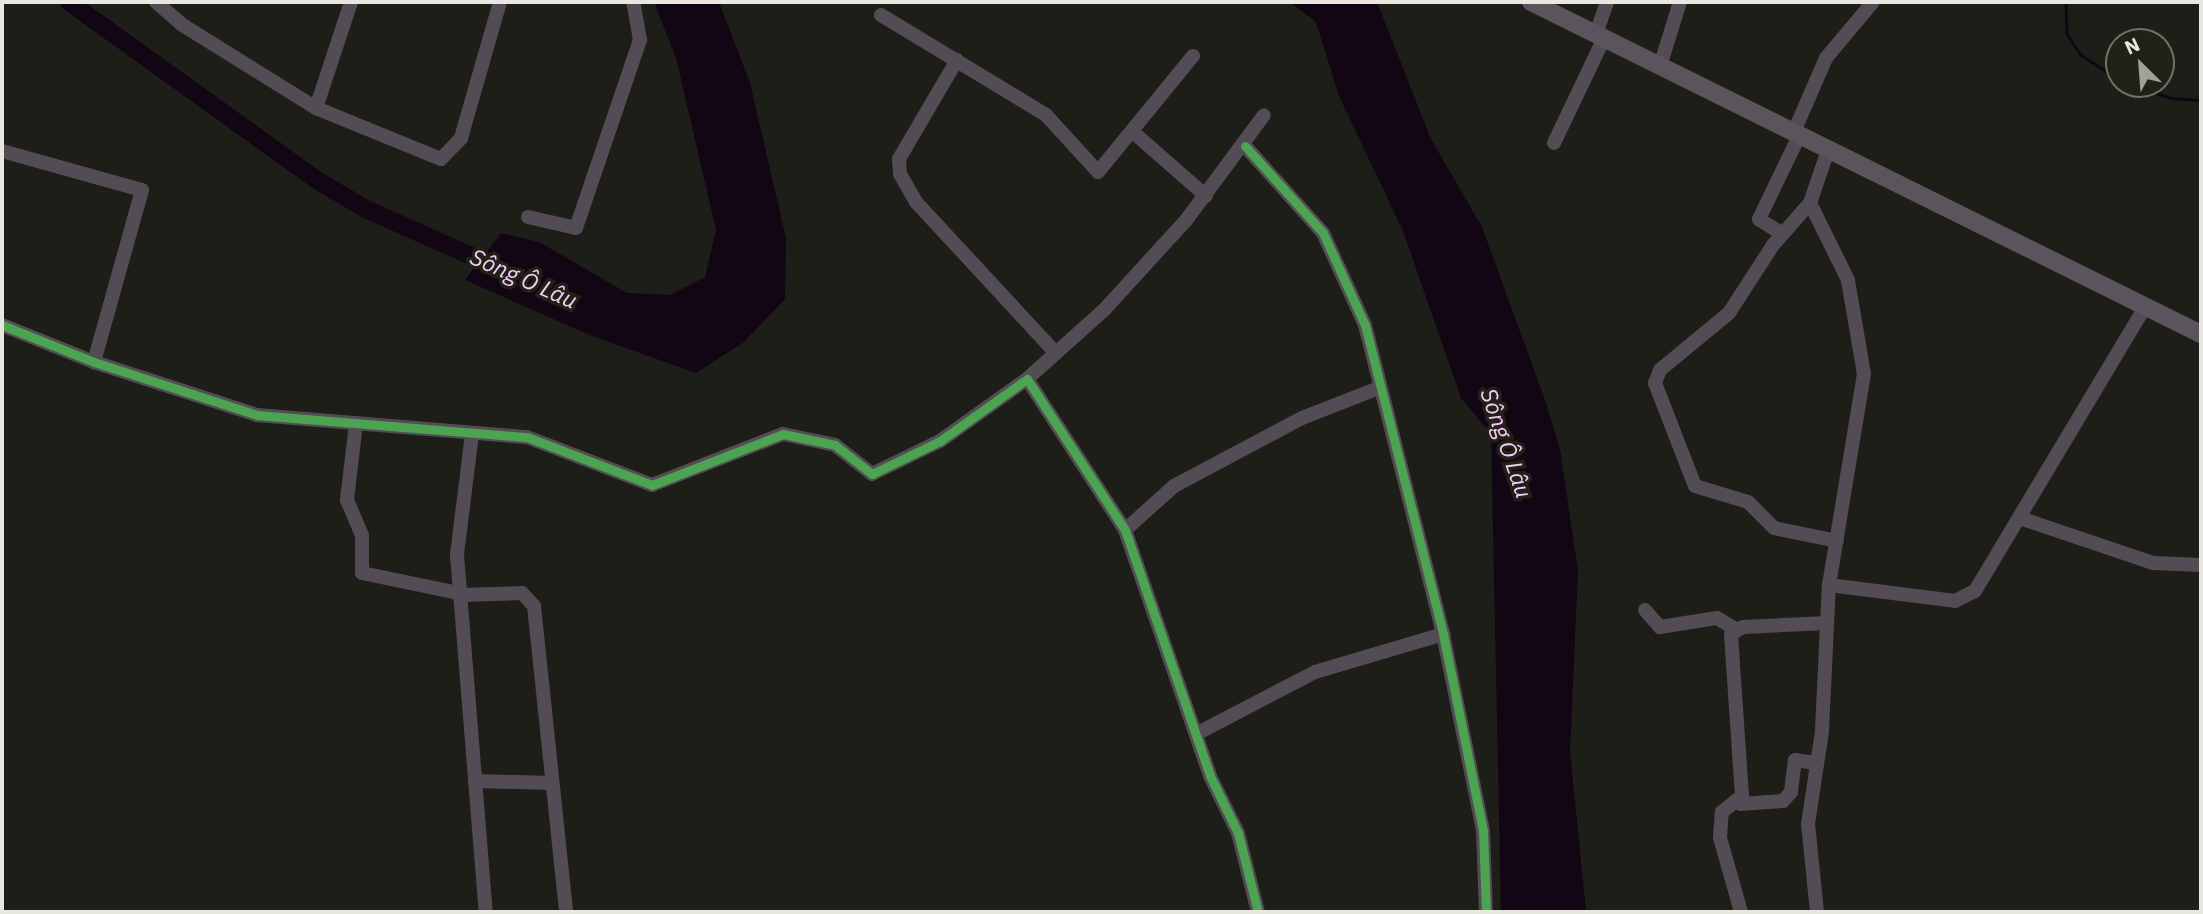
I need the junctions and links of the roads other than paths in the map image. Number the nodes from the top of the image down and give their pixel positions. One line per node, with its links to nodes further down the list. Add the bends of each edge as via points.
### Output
1 (156, 2): 14 (street, via 181,24)
2 (351, 2): 14 (street)
3 (499, 2): 14 (street, via 452,155 424,156)
4 (633, 2): 24 (street, via 640,40 576,228)
5 (1531, 2): 10 (main road)
6 (1607, 2): 10 (street)
7 (1680, 2): 13 (street)
8 (1872, 2): 17 (street, via 1826,58)
9 (881, 15): 12 (street)
10 (1600, 36): 13 (main road); 18 (street)
11 (1193, 56): 16 (street)
12 (957, 60): 16 (street, via 1046,115 1098,172); 29 (street, via 899,159 900,174 916,202)
13 (1661, 63): 17 (main road)
14 (316, 108)
15 (1264, 115): 19 (street)
16 (1133, 132): 22 (street)
17 (1796, 135): 20 (main road); 25 (street, via 1759,219)
18 (1554, 143)
19 (1245, 146): 22 (street); 32 (street, via 1335,251 1357,298)
20 (1828, 150): 23 (street); 26 (main road)
21 (2, 151): 30 (street, via 142,190)
22 (1206, 196): 29 (street, via 1132,280)
23 (1810, 203): 25 (street); 37 (street, via 1848,280 1864,364 1854,464)
24 (528, 217)
25 (1781, 233): 37 (street, via 1729,313 1660,370 1655,387 1695,486 1748,502 1774,528)
26 (2146, 307): 28 (main road); 35 (street)
27 (2, 325): 30 (street)
28 (2201, 334)
29 (1056, 353): 31 (street)
30 (94, 362): 33 (street, via 257,415)
31 (1027, 379): 34 (street, via 940,441 872,474 835,445 783,434 652,485 549,442); 36 (street)
32 (1379, 388): 36 (street, via 1301,418 1174,486); 44 (street)
33 (356, 424): 34 (street); 40 (street, via 347,500 362,535 362,573)
34 (472, 434): 40 (street, via 458,533)
35 (2020, 518): 38 (street, via 2153,563); 39 (street, via 1987,575 1961,600)
36 (1125, 530): 45 (street)
37 (1837, 541): 39 (street)
38 (2201, 565)
39 (1829, 585): 42 (street)
40 (459, 594): 47 (street); 48 (street, via 522,593 534,606)
41 (1645, 610): 43 (street, via 1660,627 1717,618)
42 (1827, 622): 43 (street); 46 (street)
43 (1735, 629): 49 (street, via 1728,653)
44 (1444, 634): 45 (street, via 1315,672); 53 (street, via 1483,831)
45 (1196, 734): 52 (street, via 1238,833)
46 (1817, 763): 49 (street, via 1795,760 1791,792 1783,800); 55 (street, via 1807,832)
47 (475, 781): 48 (street); 50 (street)
48 (551, 783): 51 (street)
49 (1740, 804): 54 (street, via 1720,817 1722,848)
50 (486, 912)
51 (566, 912)
52 (1258, 912)
53 (1486, 912)
54 (1741, 912)
55 (1817, 912)

